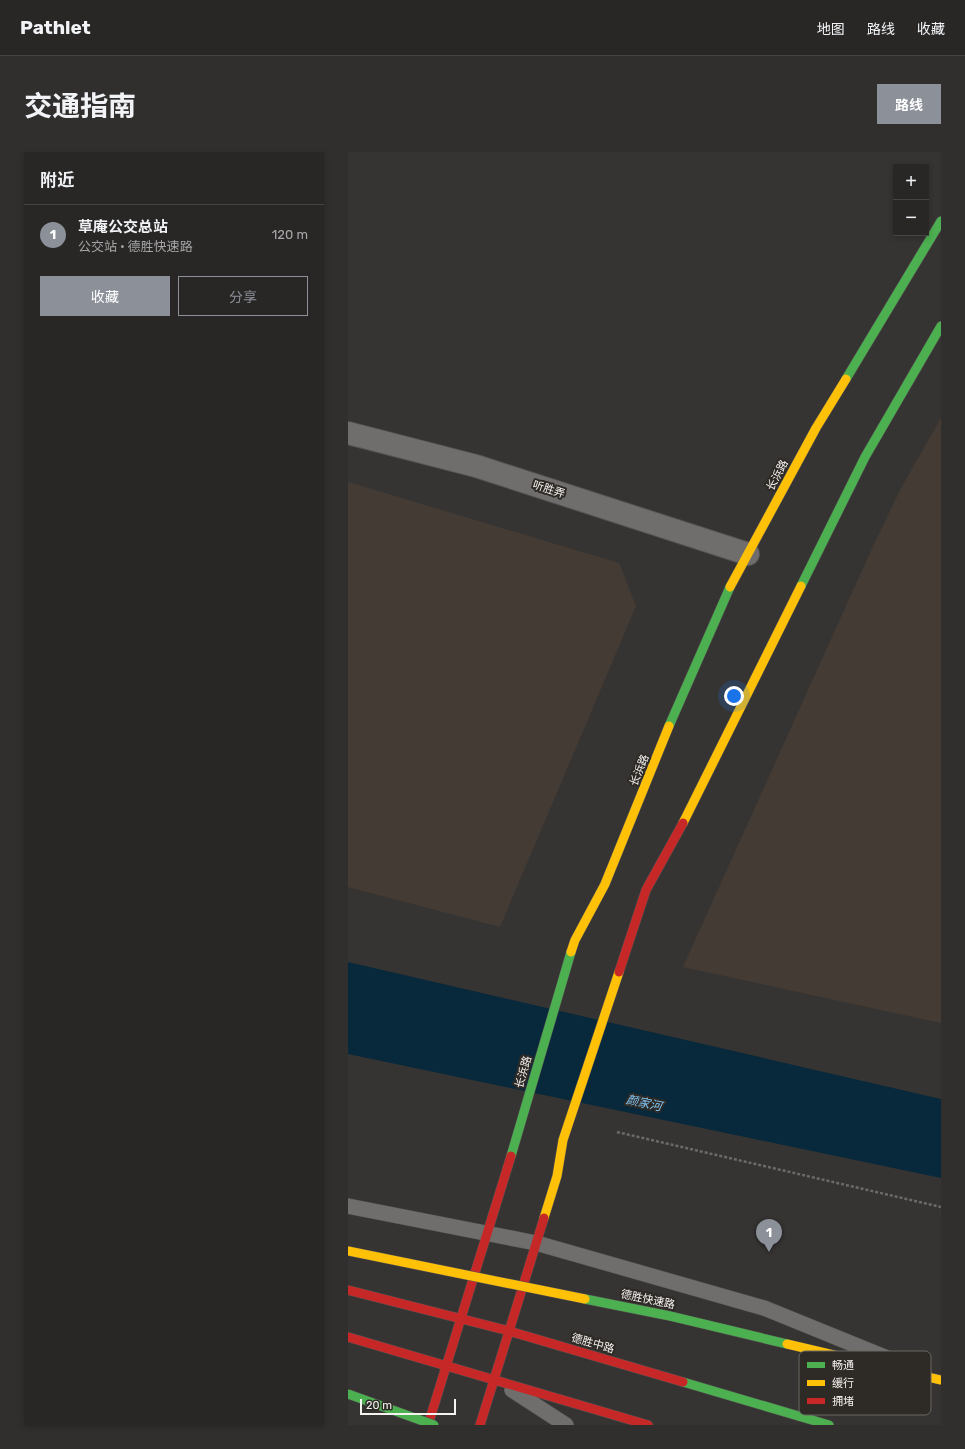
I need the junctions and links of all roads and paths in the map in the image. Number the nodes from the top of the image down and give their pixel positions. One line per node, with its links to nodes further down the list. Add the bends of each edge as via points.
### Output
1 (941, 221): 4 (main road, 长浜路, via 816,428)
2 (941, 326): 9 (main road, via 865,457 688,815 646,890 563,1140 557,1176)
3 (348, 433): 4 (street, 听胜弄, via 476,466)
4 (748, 554): 8 (main road, 长浜路, via 727,593 605,884 575,940)
5 (617, 1132): 7 (path)
6 (348, 1206): 8 (lane)
7 (941, 1207)
8 (487, 1233): 9 (lane); 12 (main road, 长浜路)
9 (536, 1243): 13 (main road); 16 (lane, via 764,1308)
10 (348, 1251): 15 (main road, 德胜快速路, bridge, via 670,1316)
11 (348, 1290): 12 (main road, 德胜中路)
12 (461, 1319): 13 (main road, 德胜中路); 17 (main road, 长浜路)
13 (509, 1331): 19 (main road); 28 (main road, 德胜中路)
14 (348, 1337): 17 (main road)
15 (818, 1351)
16 (870, 1351)
17 (446, 1365): 19 (main road); 23 (main road, 长浜路)
18 (931, 1376): 21 (lane)
19 (494, 1378): 25 (main road); 26 (lane); 27 (main road)
20 (931, 1378): 21 (main road, 德胜快速路, bridge)
21 (941, 1380)
22 (348, 1394): 24 (main road, bridge)
23 (428, 1425)
24 (434, 1425)
25 (480, 1425)
26 (566, 1425)
27 (648, 1425)
28 (829, 1425)

